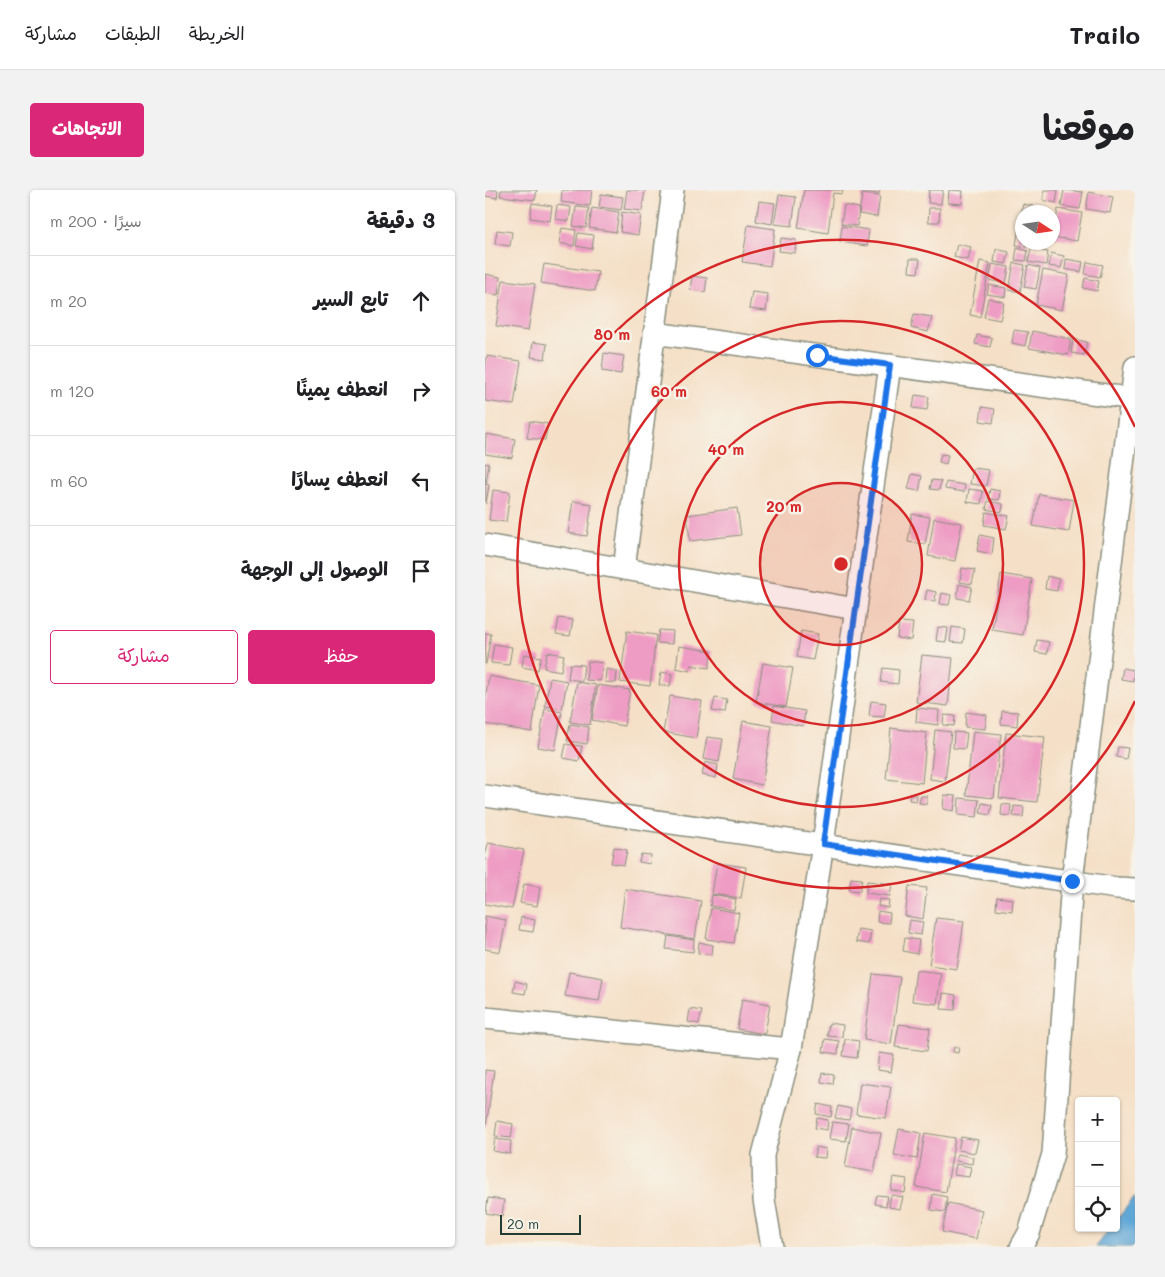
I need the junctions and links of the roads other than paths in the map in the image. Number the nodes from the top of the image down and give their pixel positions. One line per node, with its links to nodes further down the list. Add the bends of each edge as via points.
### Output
1 (673, 190): 2 (street)
2 (654, 333): 3 (street); 7 (street)
3 (890, 365): 5 (street); 8 (street)
4 (1135, 367): 5 (street)
5 (1133, 398): 11 (street)
6 (485, 545): 7 (street)
7 (624, 570): 8 (street)
8 (856, 609): 10 (street)
9 (485, 796): 10 (street)
10 (823, 844): 11 (street); 14 (street)
11 (1072, 881): 12 (street); 16 (street, via 1053,1154 1029,1233)
12 (1135, 889)
13 (485, 1018): 14 (street)
14 (791, 1050): 15 (street, via 763,1155 764,1200)
15 (772, 1247)
16 (1021, 1247)

